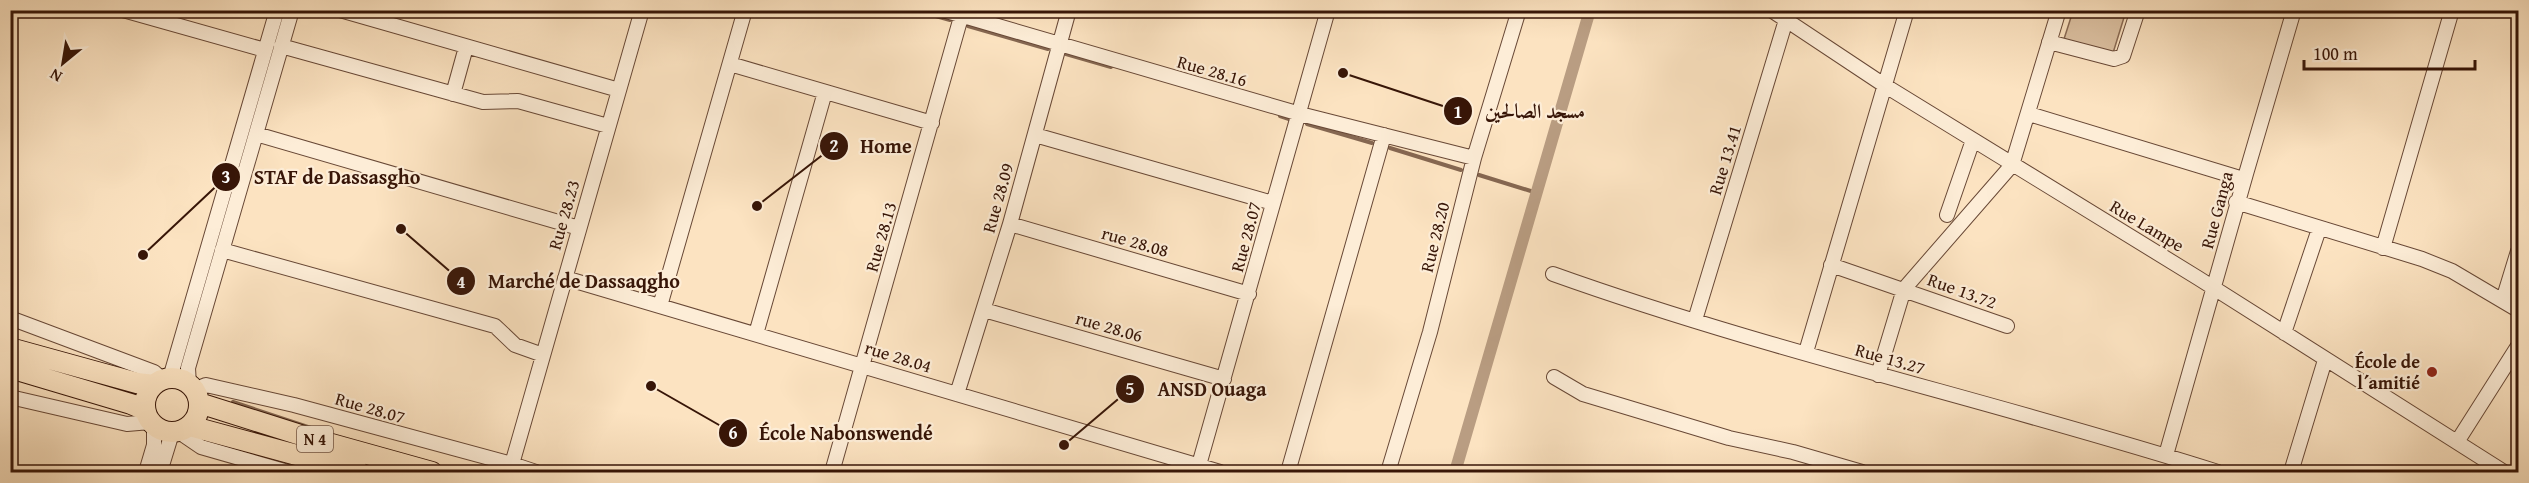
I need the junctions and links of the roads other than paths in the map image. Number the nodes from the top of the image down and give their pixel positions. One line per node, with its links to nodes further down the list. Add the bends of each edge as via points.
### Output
1 (123, 10): 23 (street)
2 (277, 10): 23 (street)
3 (292, 10): 21 (street)
4 (340, 10): 22 (street)
5 (642, 10): 26 (street, Rue 28.23)
6 (746, 10): 24 (street)
7 (943, 10): 17 (street, Rue 28.16)
8 (1070, 10): 20 (street, Rue 28.09)
9 (1519, 10): 37 (street, Rue 28.20)
10 (1772, 10): 18 (street, Rue Lampe)
11 (1907, 10): 25 (street)
12 (2060, 10): 19 (street)
13 (2138, 10): 19 (street, via 2123,56 2114,59)
14 (2294, 10): 39 (street, Rue Ganga)
15 (2452, 10): 46 (street)
16 (1323, 12): 29 (street, Rue 28.07)
17 (962, 13): 20 (street, Rue 28.16); 31 (street, Rue 28.13)
18 (1787, 16): 25 (street, Rue Lampe); 60 (street, Rue 13.41)
19 (2049, 42): 30 (street)
20 (1058, 45): 29 (street, Rue 28.16); 34 (street, Rue 28.09)
21 (281, 46): 28 (street); 33 (street)
22 (466, 46): 26 (street); 28 (street)
23 (265, 50): 74 (street)
24 (730, 64): 27 (street); 56 (street)
25 (1884, 85): 36 (street, Rue Lampe); 49 (street)
26 (619, 90): 32 (street, Rue 28.23)
27 (825, 92): 31 (street); 63 (street)
28 (453, 94): 32 (street, via 489,103 518,101)
29 (1300, 114): 35 (street, Rue 28.16); 41 (street, Rue 28.07)
30 (2029, 114): 38 (street); 39 (street)
31 (932, 123): 69 (street, Rue 28.13)
32 (608, 126): 44 (street, Rue 28.23)
33 (256, 134): 44 (street); 47 (street)
34 (1035, 135): 41 (street); 43 (street, Rue 28.09)
35 (1384, 135): 37 (street, Rue 28.16); 91 (street)
36 (1973, 140): 38 (street, Rue Lampe); 42 (street)
37 (1474, 158): 92 (street, Rue 28.20, via 1430,332)
38 (2012, 165): 52 (street); 53 (street, Rue Lampe)
39 (2243, 179): 40 (street, Rue Ganga)
40 (2236, 202): 45 (street); 53 (street, Rue Ganga)
41 (1273, 203): 54 (street, Rue 28.07)
42 (1947, 215)
43 (1010, 224): 54 (street, rue 28.08); 57 (street, Rue 28.09)
44 (579, 228): 51 (street, Rue 28.23)
45 (2319, 229): 46 (street); 62 (street)
46 (2383, 248): 55 (street, via 2452,271)
47 (222, 250): 67 (street, via 495,326 515,345); 75 (street, via 188,368)
48 (2518, 250): 55 (street)
49 (1831, 265): 52 (street, Rue 13.72); 66 (street)
50 (1553, 274): 60 (street, Rue 13.27)
51 (565, 278): 56 (street, rue 28.04); 67 (street, Rue 28.23)
52 (1905, 289): 61 (street, Rue 13.72); 71 (street)
53 (2213, 289): 62 (street, Rue Lampe); 80 (street, Rue Ganga)
54 (1249, 294): 73 (street, Rue 28.07)
55 (2503, 300): 58 (street)
56 (660, 306): 63 (street, rue 28.04)
57 (984, 310): 73 (street, rue 28.06); 76 (street, Rue 28.09)
58 (2518, 310)
59 (10, 318): 74 (street, via 154,372)
60 (1695, 320): 66 (street, Rue 13.27)
61 (2007, 326)
62 (2284, 333): 68 (street, Rue Lampe)
63 (756, 334): 69 (street, rue 28.04)
64 (2518, 345): 79 (street)
65 (10, 348): 74 (highway, N 4, via 137,383)
66 (1806, 352): 71 (street, Rue 13.27)
67 (543, 355): 81 (street, Rue 28.23)
68 (2325, 360): 79 (street, Rue Lampe); 95 (street)
69 (862, 366): 76 (street, rue 28.04); 89 (street, Rue 28.13)
70 (10, 368): 78 (highway, N 4, via 131,404)
71 (1878, 375): 80 (street, Rue 13.27)
72 (1554, 377): 93 (street, via 1583,394 1729,438)
73 (1224, 379): 82 (street, Rue 28.07)
74 (162, 381): 75 (highway, N 4, via 179,379); 78 (highway, via 146,398)
75 (194, 392): 78 (highway, via 198,415); 81 (street, Rue 28.07, via 206,386 294,405); 87 (highway, N 4, via 310,438)
76 (957, 394): 82 (street, rue 28.04)
77 (10, 398): 78 (street, via 127,424)
78 (165, 425): 83 (street); 84 (street); 85 (street, via 201,447); 86 (highway, N 4)
79 (2457, 442): 96 (street, Rue Lampe)
80 (2166, 455): 94 (street, Rue 13.27)
81 (512, 464): 88 (street, Rue 28.07)
82 (1198, 470): 90 (street, rue 28.04)
83 (146, 472)
84 (160, 472)
85 (288, 472)
86 (359, 472)
87 (432, 472)
88 (536, 472)
89 (832, 472)
90 (1220, 472)
91 (1288, 472)
92 (1388, 472)
93 (1862, 472)
94 (2215, 472)
95 (2291, 472)
96 (2504, 472)

